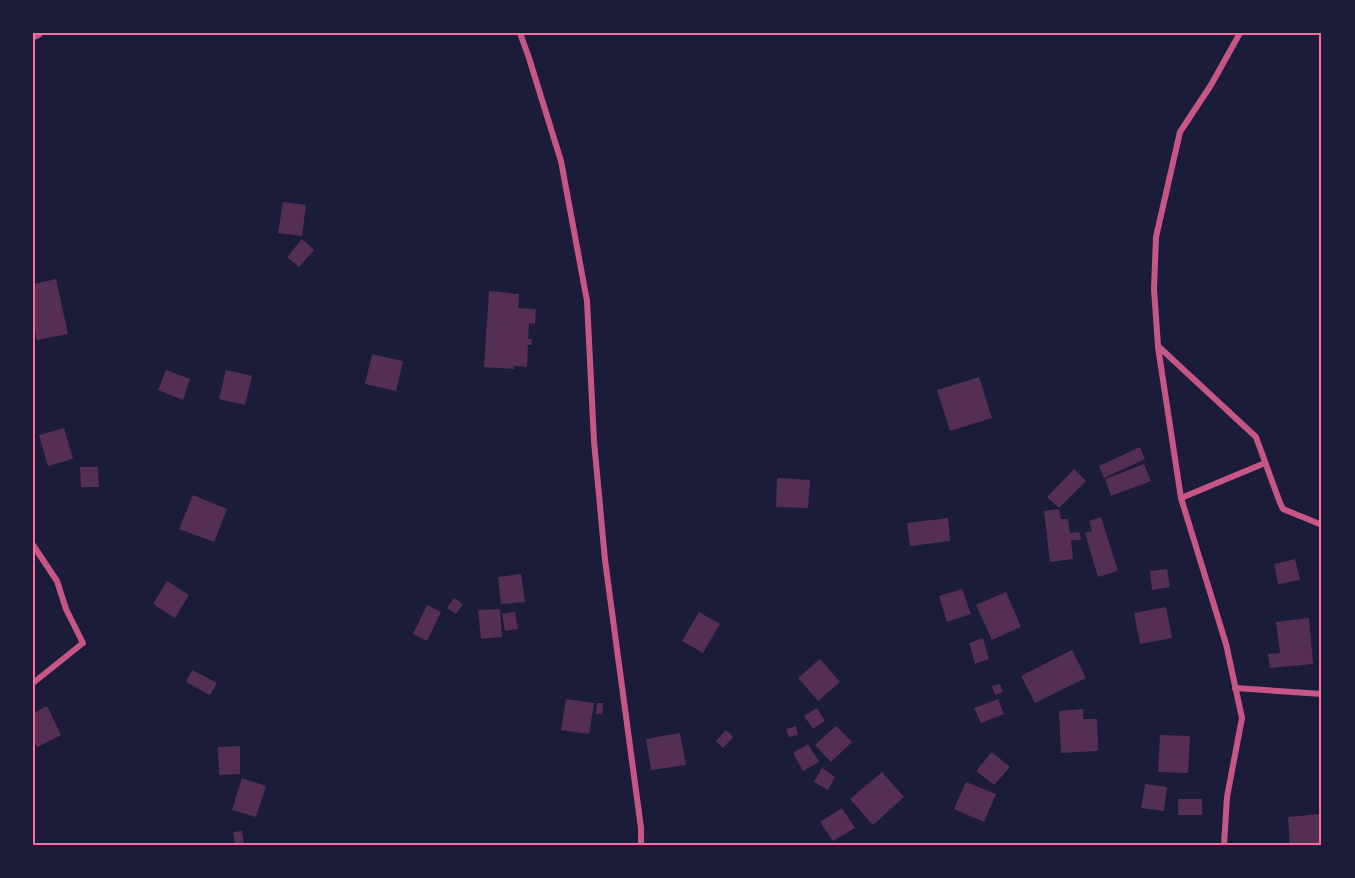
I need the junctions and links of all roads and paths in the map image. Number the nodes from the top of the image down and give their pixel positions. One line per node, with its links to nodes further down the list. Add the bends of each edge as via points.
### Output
1 (38, 33): 4 (street)
2 (520, 33): 13 (street, via 561,161 587,302 604,548)
3 (1240, 33): 5 (street, via 1180,132 1156,237)
4 (33, 35)
5 (1158, 346): 6 (street, via 1256,437); 7 (street)
6 (1264, 463): 7 (street); 8 (street, via 1283,509)
7 (1181, 498): 11 (street, via 1226,644)
8 (1322, 525)
9 (33, 545): 10 (street, via 57,581 83,644)
10 (33, 683)
11 (1235, 688): 12 (street); 14 (street, via 1242,718 1227,797)
12 (1322, 694)
13 (641, 845)
14 (1224, 845)

